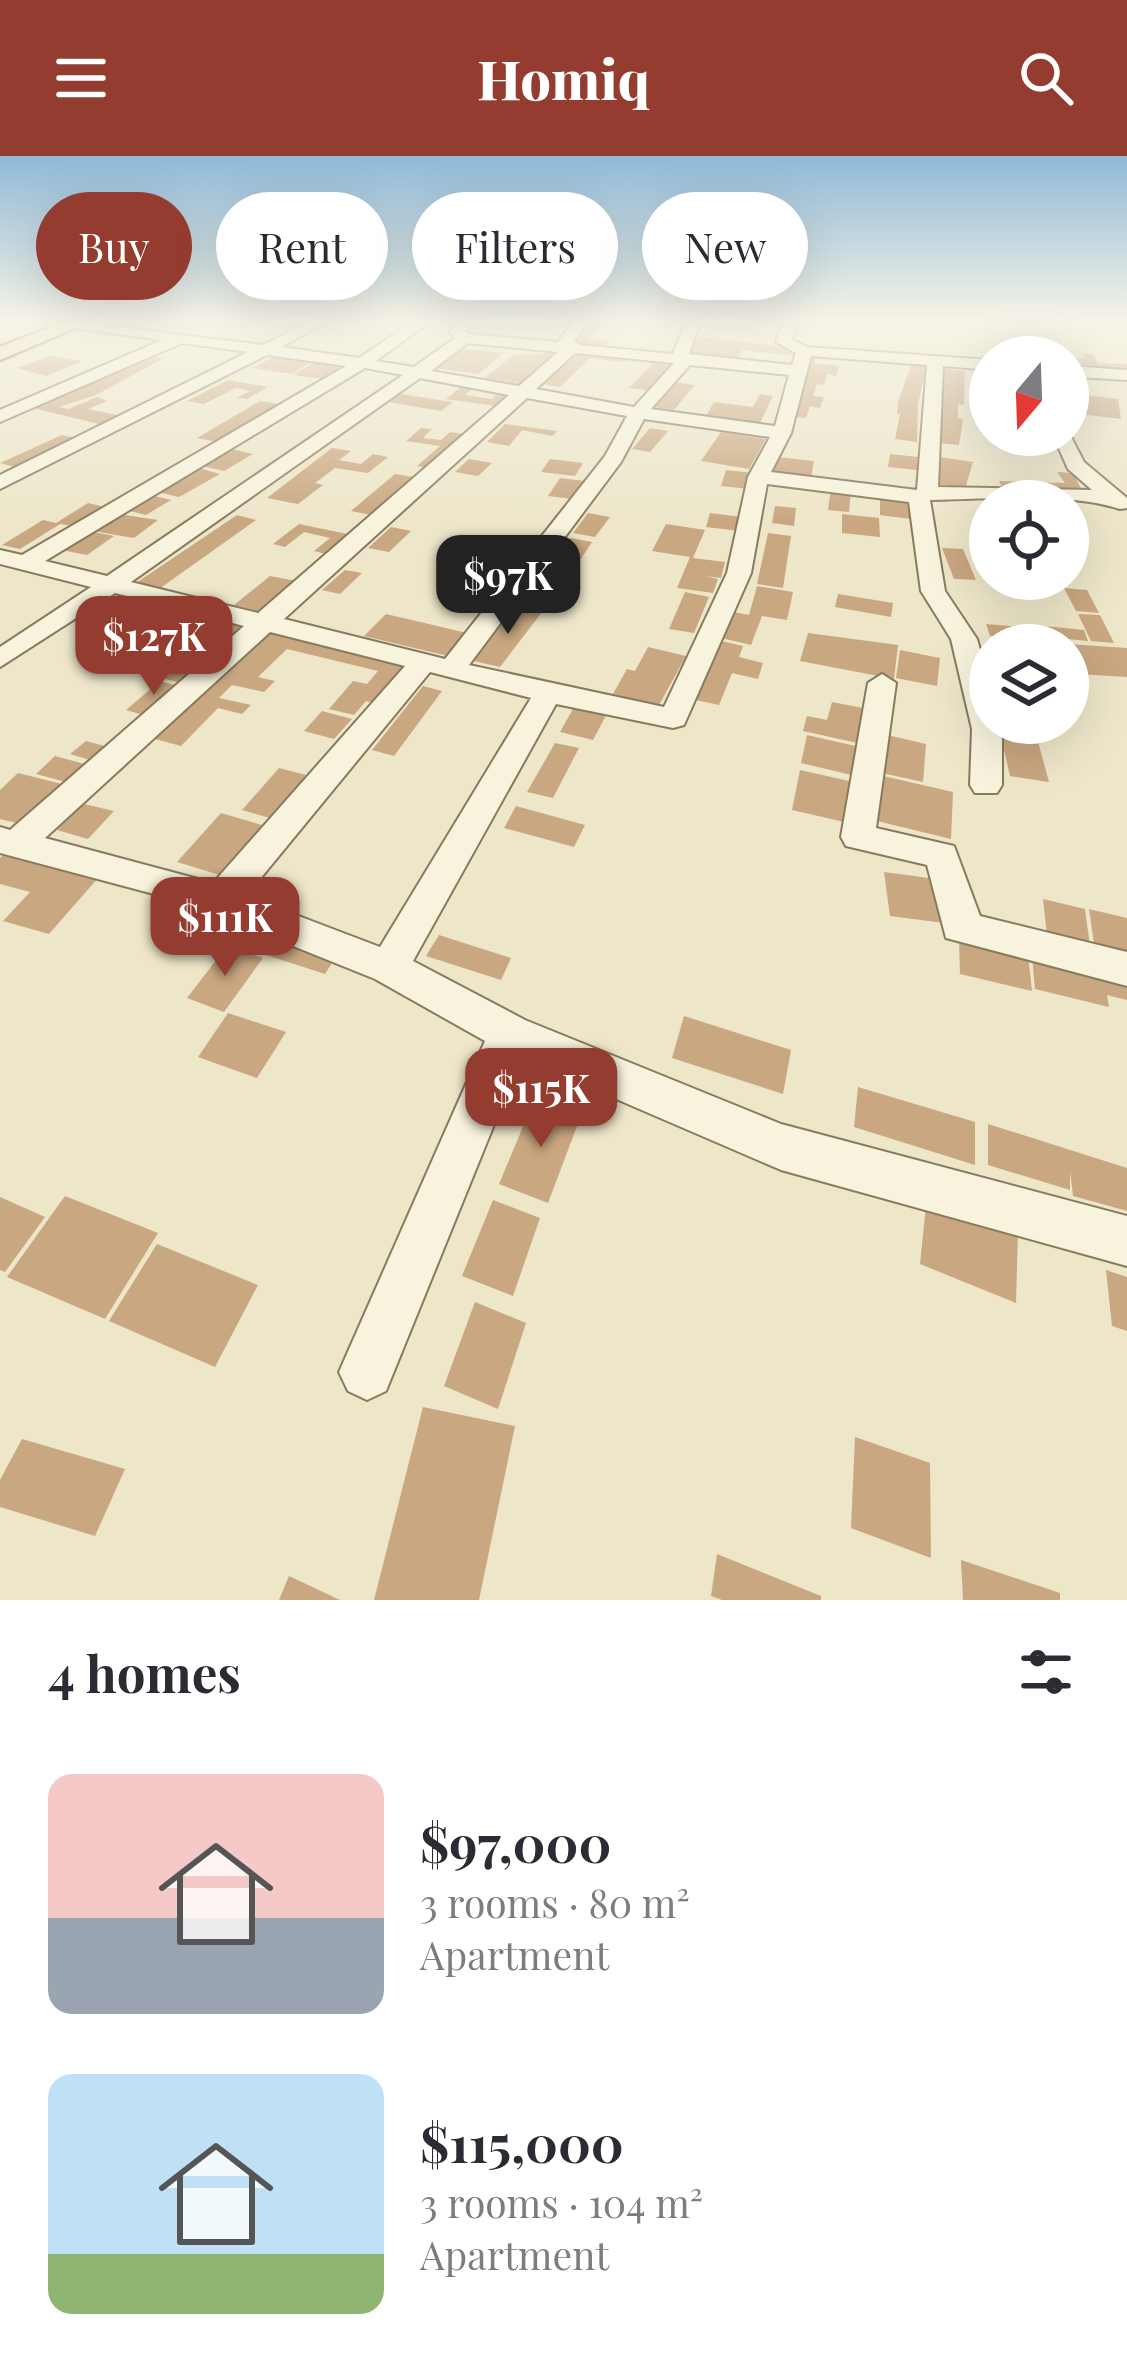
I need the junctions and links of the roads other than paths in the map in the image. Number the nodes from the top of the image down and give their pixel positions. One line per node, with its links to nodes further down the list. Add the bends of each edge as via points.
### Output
1 (70, 386): 12 (street)
2 (195, 386): 16 (street)
3 (321, 386): 19 (street)
4 (399, 386): 20 (street)
5 (493, 386): 10 (street)
6 (530, 386): 10 (street)
7 (660, 386): 11 (street)
8 (796, 386): 13 (street)
9 (933, 386): 17 (street)
10 (524, 392): 11 (street); 21 (street)
11 (638, 413): 13 (street); 23 (street, via 600,476)
12 (0, 417)
13 (782, 433): 15 (street)
14 (1071, 456): 18 (street)
15 (758, 477): 17 (street); 25 (street, via 739,573 673,718)
16 (0, 483)
17 (923, 495): 18 (street); 26 (street, via 933,591 964,639 987,729)
18 (1119, 503)
19 (11, 561): 20 (street)
20 (110, 585): 21 (street); 22 (street)
21 (261, 622): 23 (street); 27 (street)
22 (0, 658)
23 (438, 665): 25 (street); 28 (street)
24 (882, 683): 30 (street, via 858,837 942,855 959,927)
25 (548, 693): 29 (street)
26 (986, 784)
27 (8, 843): 28 (street)
28 (219, 902): 29 (street)
29 (389, 967): 31 (street)
30 (1127, 969)
31 (510, 1033): 32 (street, via 781,1147); 33 (street)
32 (1127, 1241)
33 (367, 1372)

